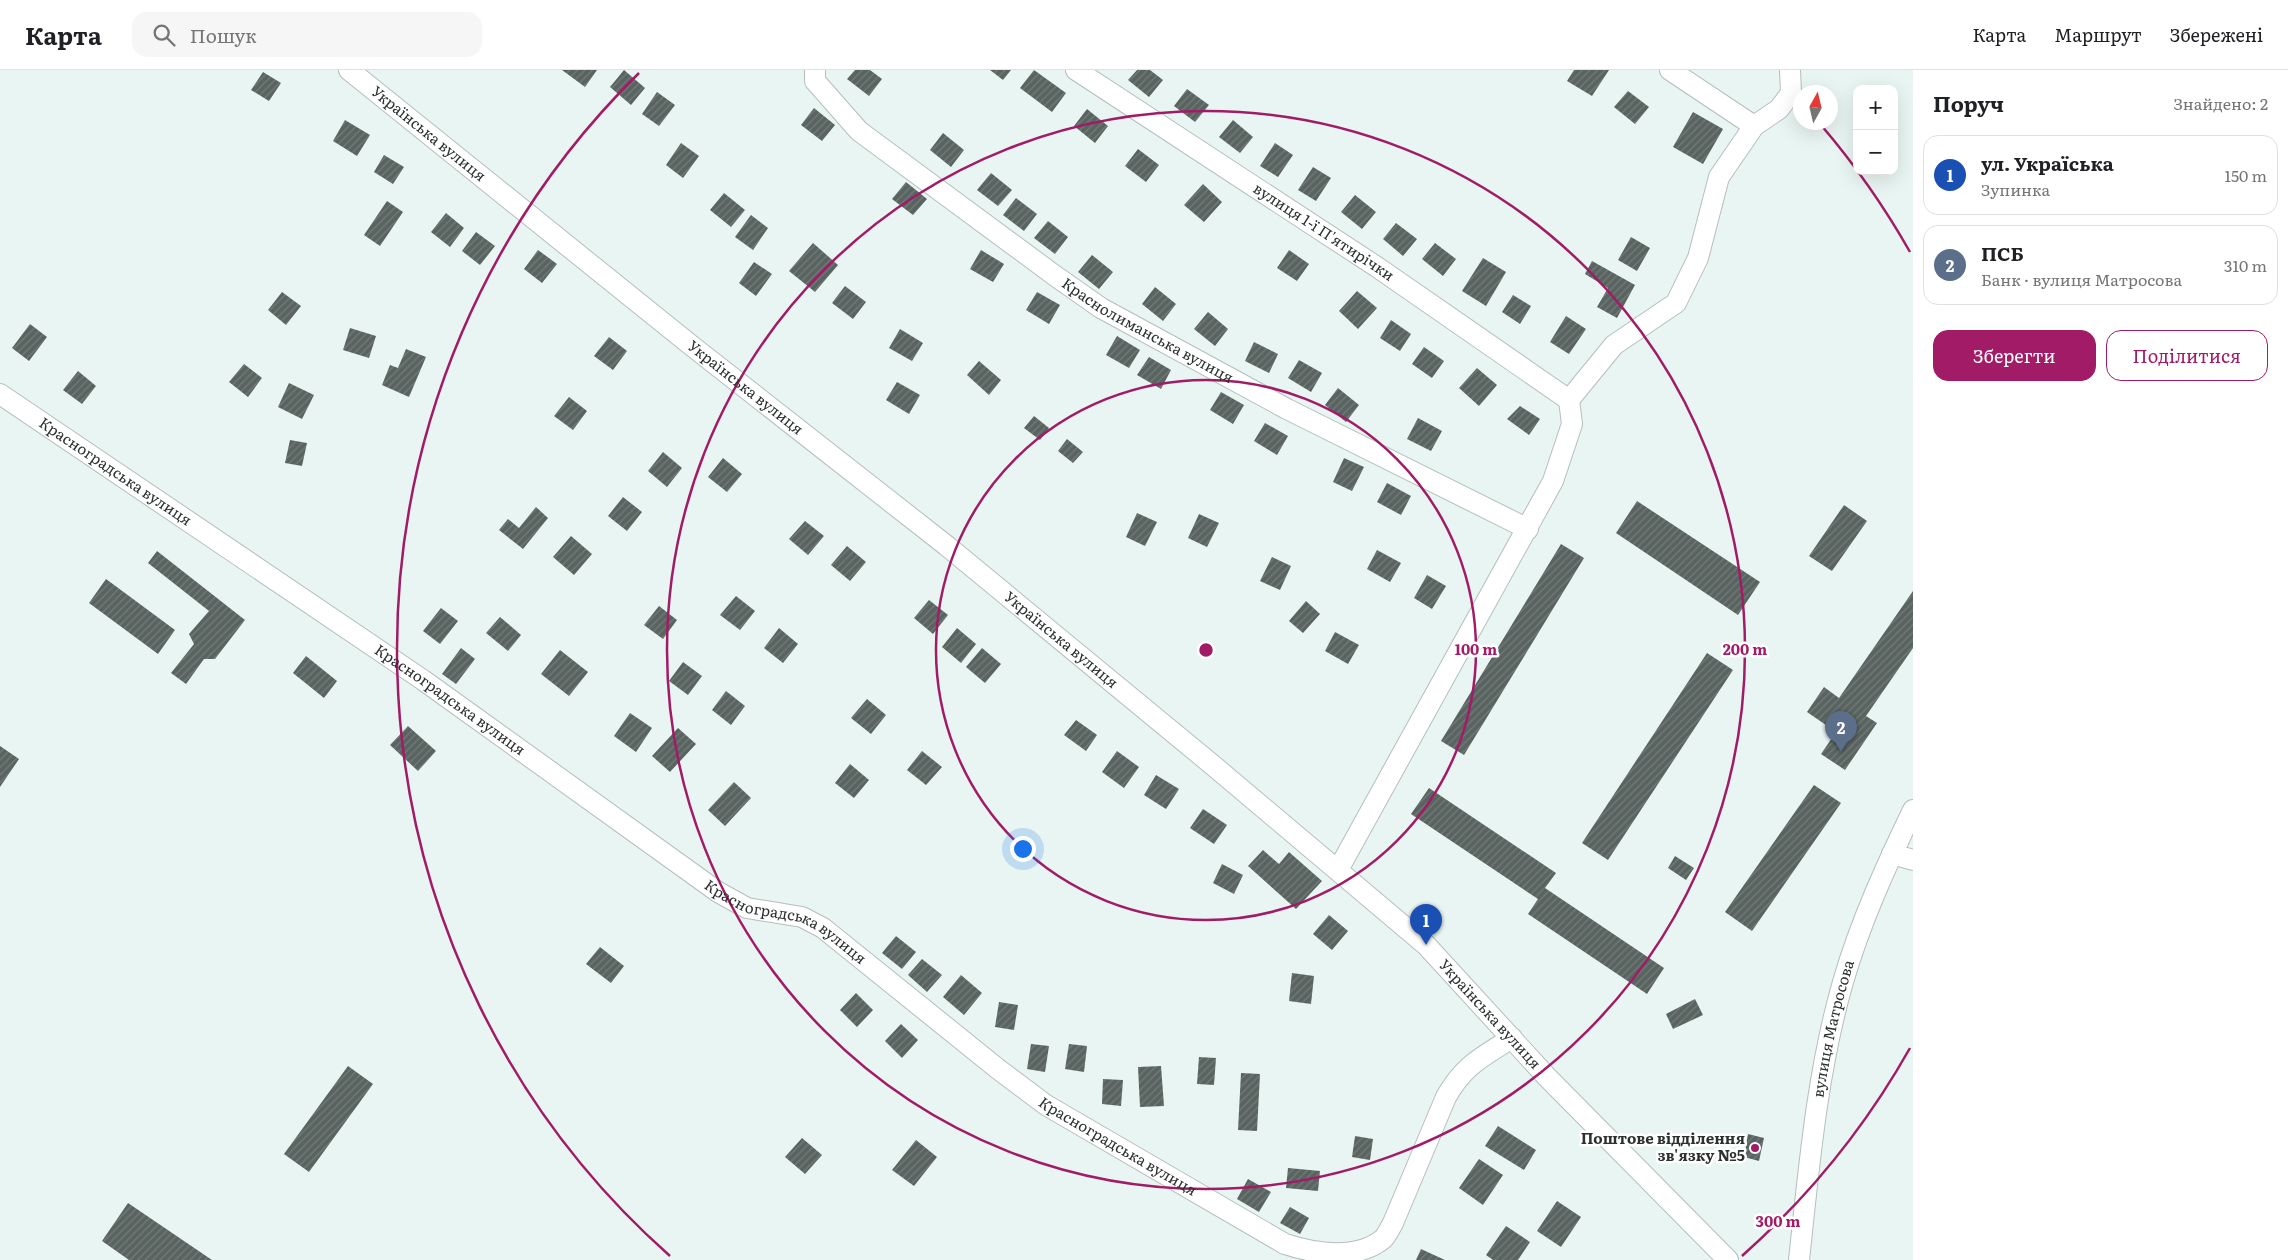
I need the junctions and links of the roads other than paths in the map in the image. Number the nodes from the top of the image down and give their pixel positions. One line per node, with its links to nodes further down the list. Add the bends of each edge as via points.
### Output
1 (349, 70): 13 (street, Українська вулиця, via 955,552)
2 (815, 70): 9 (street, Краснолиманська вулиця, via 815,81 859,132 1101,308 1287,409)
3 (1076, 70): 8 (street, вулиця 1-ї П'ятирічки, via 1377,267)
4 (1670, 70): 6 (street)
5 (1790, 70): 6 (street, via 1791,93 1779,109)
6 (1754, 126): 8 (street, via 1719,177 1698,258 1676,303 1614,345)
7 (0, 394): 14 (street, Красноградська вулиця, via 423,680 718,892 747,908 802,917 823,928 1046,1105 1285,1244 1308,1252 1353,1255 1368,1251 1383,1239 1393,1223 1456,1078 1470,1064)
8 (1569, 400): 9 (street, via 1570,432 1553,481)
9 (1528, 529): 13 (street)
10 (1913, 810): 11 (street, вулиця Матросова)
11 (1892, 854): 12 (street); 16 (street, вулиця Матросова, via 1854,945 1832,1025 1809,1168)
12 (1913, 860)
13 (1338, 870): 14 (street, Українська вулиця, via 1426,945)
14 (1512, 1038): 15 (street, Українська вулиця)
15 (1728, 1260)
16 (1799, 1260)

